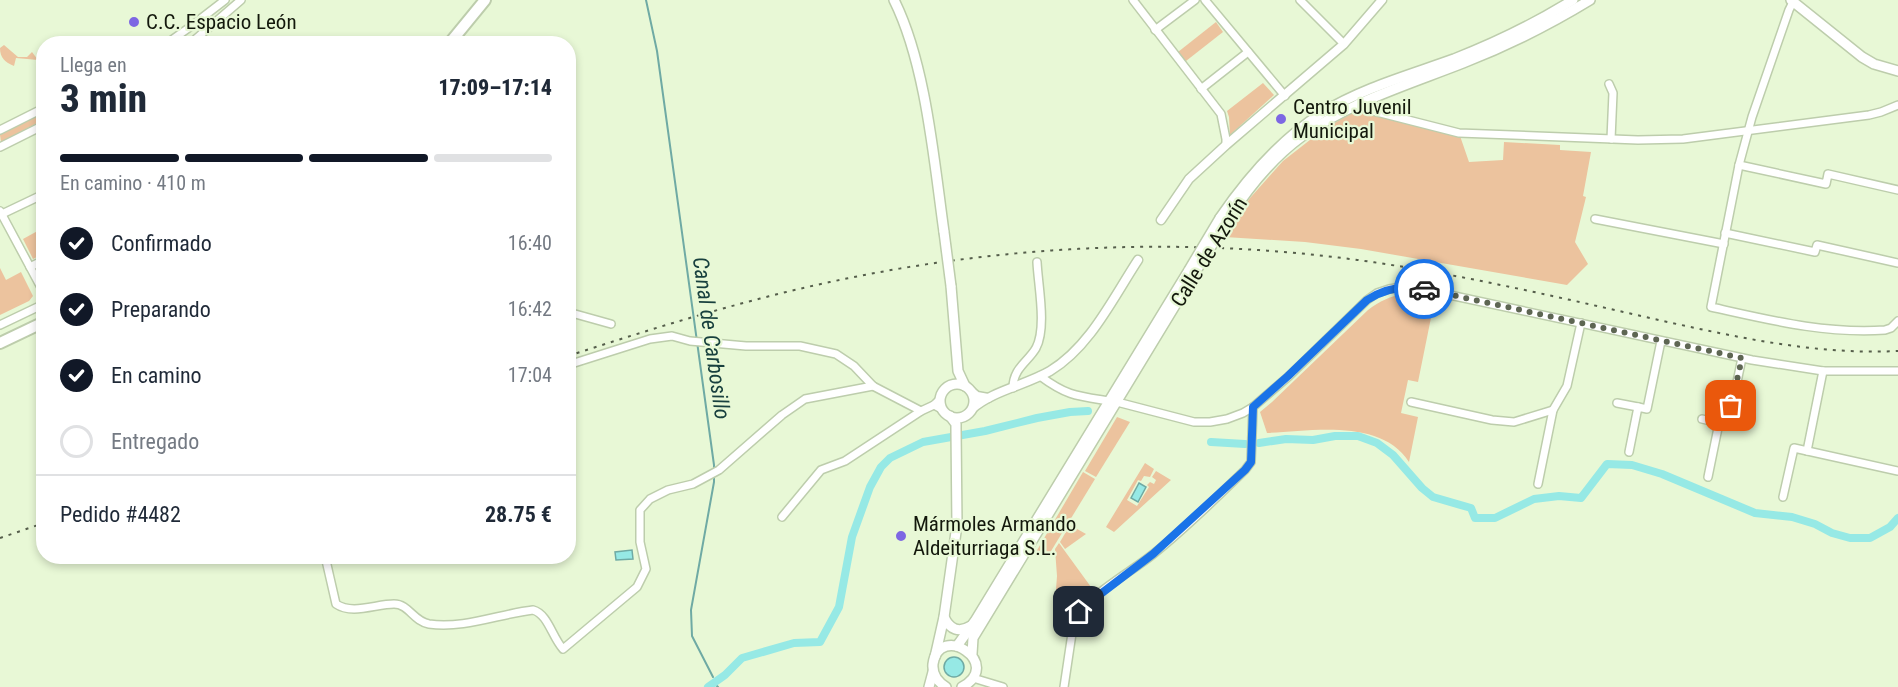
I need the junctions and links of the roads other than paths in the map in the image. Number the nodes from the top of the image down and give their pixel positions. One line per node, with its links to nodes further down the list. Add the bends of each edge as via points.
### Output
1 (225, 0): 14 (street)
2 (241, 0): 15 (street)
3 (485, 0): 16 (main road)
4 (894, 0): 58 (main road, bridge, via 912,48 923,95 951,286)
5 (1133, 0): 13 (street)
6 (1194, 0): 13 (street)
7 (1205, 0): 18 (street)
8 (1300, 0): 17 (street)
9 (1382, 0): 17 (street)
10 (1573, 0): 36 (main road, Calle de Azorín, via 1507,36 1377,87 1323,113 1257,168)
11 (1590, 0): 23 (main road, Calle de Azorín, via 1515,42)
12 (1792, 1): 19 (main road, via 1862,57); 28 (street)
13 (1155, 30): 21 (street)
14 (177, 36)
15 (199, 36)
16 (456, 36)
17 (1344, 44): 22 (street)
18 (1248, 52): 21 (street); 22 (street)
19 (1898, 71)
20 (1609, 84): 29 (street, via 1613,93)
21 (1201, 89): 30 (street, via 1221,114)
22 (1285, 96): 30 (street)
23 (1357, 104): 29 (street, via 1458,133); 36 (main road, Calle de Azorín, via 1300,138)
24 (1898, 105): 28 (street, via 1869,115)
25 (36, 112): 27 (street)
26 (36, 129): 31 (street)
27 (0, 130)
28 (1748, 132): 29 (street, via 1683,139); 32 (street)
29 (1611, 139)
30 (1226, 145): 38 (street, via 1189,179)
31 (0, 147)
32 (1739, 165): 33 (street, via 1826,184 1828,174); 39 (street)
33 (1898, 190)
34 (36, 198): 35 (street)
35 (1, 213): 45 (street)
36 (1224, 218): 67 (main road, Calle de Azorín, bridge)
37 (1595, 219): 40 (street)
38 (1161, 220)
39 (1725, 233): 40 (street); 43 (street, via 1815,252 1817,245)
40 (1724, 244): 50 (street, via 1711,307 1797,326 1877,331)
41 (1137, 260): 61 (street, via 1098,322 1069,358)
42 (1037, 262): 65 (street, via 1041,328 1036,347 1019,367)
43 (1898, 263)
44 (36, 264): 45 (street)
45 (30, 267): 46 (street)
46 (36, 278)
47 (36, 308): 52 (street)
48 (576, 314): 51 (street)
49 (1581, 323): 54 (street); 70 (street, via 1417,288 1389,289 1367,300); 74 (street, via 1567,386)
50 (1897, 323)
51 (611, 324)
52 (0, 325)
53 (36, 326): 55 (main road)
54 (1661, 341): 56 (street); 71 (street, via 1647,409)
55 (0, 343)
56 (1742, 358): 59 (street); 78 (street, via 1728,425)
57 (576, 362): 62 (street, via 672,336 746,346 800,346 836,354)
58 (958, 370): 63 (main road); 64 (main road)
59 (1823, 371): 60 (street); 80 (street)
60 (1898, 371)
61 (1040, 376): 65 (street); 67 (street, via 1062,392)
62 (873, 386): 75 (street); 87 (street, via 805,399 719,470 650,499 640,510 640,542 646,569 637,587 563,649 544,616 533,610 465,623 427,624 396,604 340,607)
63 (948, 386): 64 (main road); 72 (main road, via 942,392)
64 (968, 388): 66 (street, via 977,396); 73 (main road, via 974,398)
65 (1013, 388): 66 (street)
66 (988, 398): 73 (street)
67 (1113, 401): 70 (street, via 1194,422 1227,419); 89 (main road, Calle de Azorín); 91 (main road, Calle de Azorín, via 973,638)
68 (1411, 402): 74 (street, via 1514,422)
69 (1617, 403): 71 (street)
70 (1253, 407): 99 (street, via 1251,462 1245,470 1153,554 1079,612 1074,620)
71 (1638, 407): 81 (street)
72 (942, 408): 75 (street); 76 (main road); 79 (main road, via 956,424)
73 (972, 409): 76 (main road)
74 (1553, 410): 84 (street)
75 (921, 411): 86 (street, via 845,461 821,470)
76 (963, 416): 79 (main road)
77 (1702, 419): 78 (street)
78 (1719, 423): 83 (street)
79 (956, 434): 88 (main road, via 957,525)
80 (1807, 451): 82 (street); 85 (street, via 1794,448)
81 (1629, 452)
82 (1898, 471)
83 (1708, 477)
84 (1538, 484)
85 (1783, 497)
86 (782, 517)
87 (327, 564)
88 (944, 617): 89 (main road, via 954,629); 90 (main road, via 944,630); 92 (main road)
89 (971, 626): 90 (main road, Calle de Azorín)
90 (956, 646): 91 (main road); 92 (main road, via 944,648)
91 (972, 654): 94 (main road, Calle de Azorín, via 976,666)
92 (935, 657): 93 (main road)
93 (933, 672): 95 (main road); 96 (main road)
94 (973, 678): 97 (main road); 98 (street)
95 (928, 687)
96 (946, 687)
97 (962, 687)
98 (1002, 687)
99 (1064, 687)

